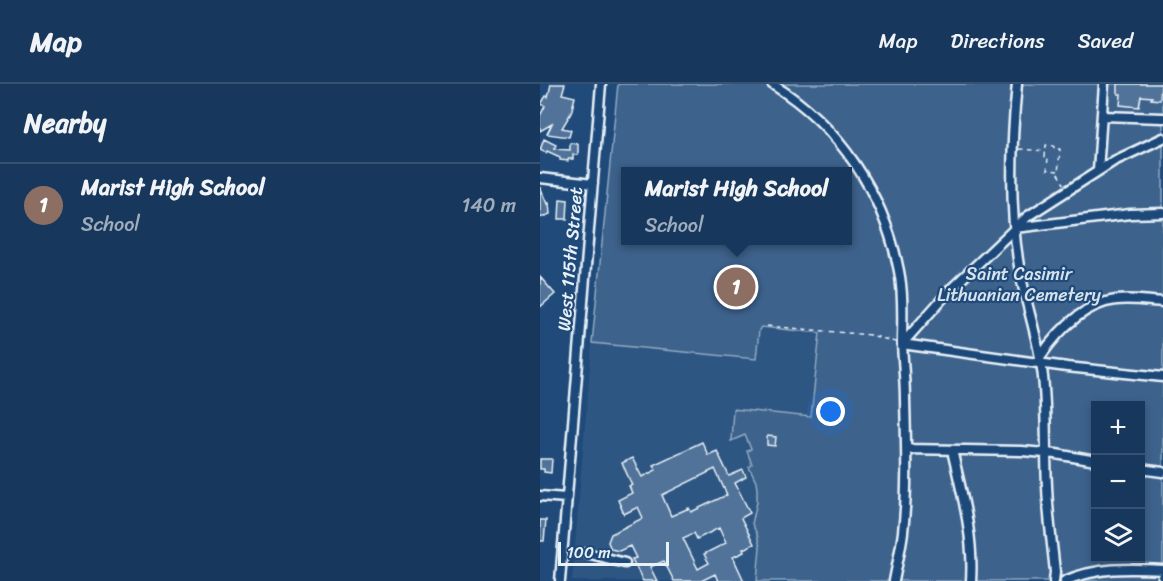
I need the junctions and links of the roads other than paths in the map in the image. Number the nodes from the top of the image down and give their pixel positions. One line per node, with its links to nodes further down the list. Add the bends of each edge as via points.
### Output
1 (601, 84): 10 (street, West 115th Street)
2 (772, 84): 14 (street, via 798,102 840,142 874,195 899,273)
3 (1017, 84): 12 (street, via 1012,149)
4 (1104, 84): 5 (street)
5 (1102, 116): 6 (street); 8 (street)
6 (1163, 118)
7 (1163, 138): 8 (street)
8 (1098, 171): 12 (street)
9 (540, 178): 10 (street)
10 (593, 184): 24 (street, West 115th Street)
11 (1163, 213): 12 (street)
12 (1015, 228): 14 (street, via 951,289); 15 (street, via 1025,300)
13 (1163, 302): 15 (street, via 1126,299 1084,311 1052,340)
14 (902, 344): 15 (street); 17 (street)
15 (1040, 359): 16 (street); 19 (street)
16 (1163, 377)
17 (906, 449): 18 (street); 29 (street, via 903,534)
18 (952, 450): 19 (street); 30 (street, via 970,533)
19 (1046, 453): 20 (street); 31 (street)
20 (1091, 460)
21 (1145, 470): 22 (street)
22 (1163, 472)
23 (540, 496): 24 (street)
24 (567, 498): 28 (street, West 115th Street)
25 (587, 552): 26 (street)
26 (625, 563)
27 (1163, 570): 32 (street, via 1099,570)
28 (560, 581)
29 (894, 581)
30 (971, 581)
31 (1054, 581)
32 (1065, 581)

